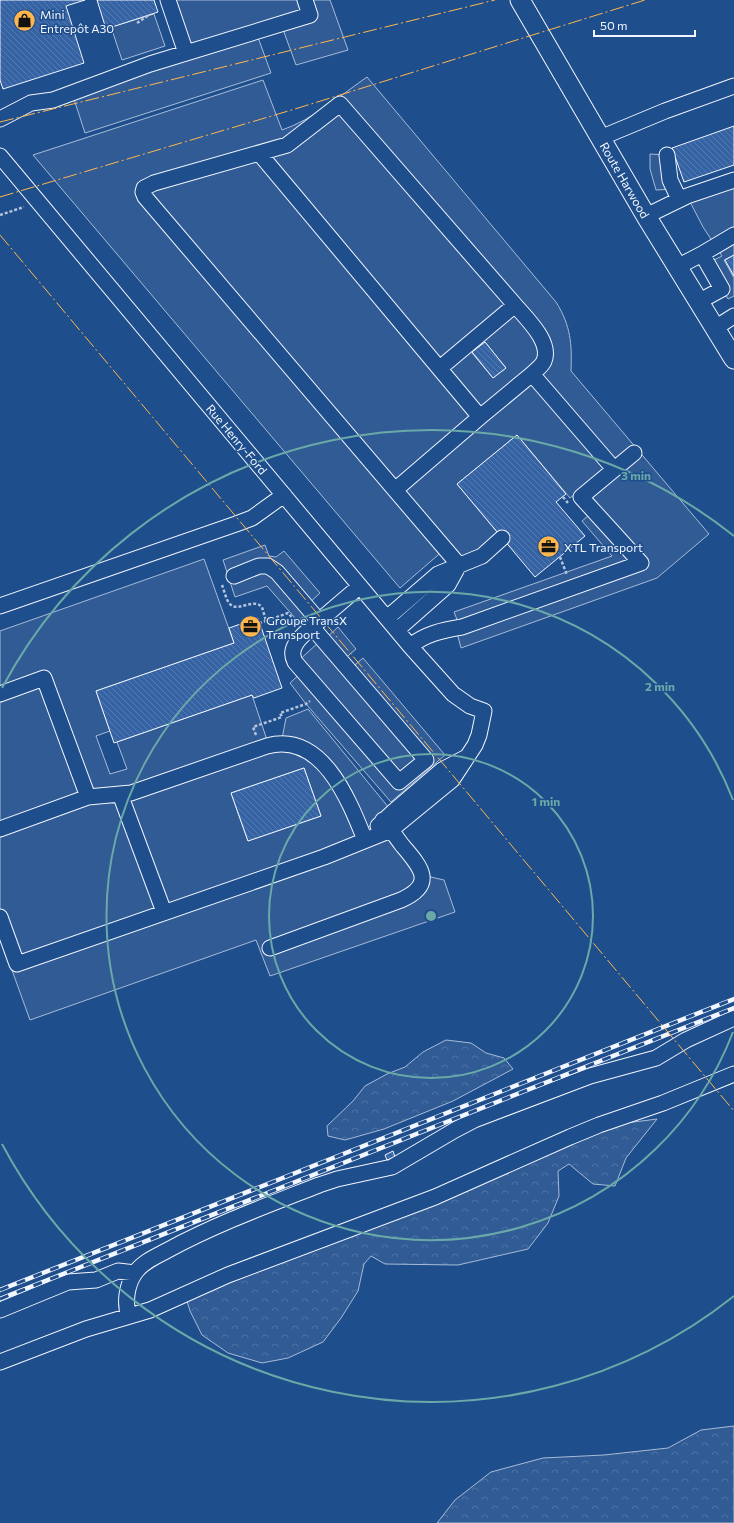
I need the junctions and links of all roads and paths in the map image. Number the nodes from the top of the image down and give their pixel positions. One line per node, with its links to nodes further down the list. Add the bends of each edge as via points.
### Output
1 (168, 0): 6 (street)
2 (305, 0): 6 (street, via 310,15)
3 (520, 0): 9 (main road, Route Harwood)
4 (149, 15): 5 (path)
5 (137, 23)
6 (186, 54): 8 (street, via 150,64 52,100 31,103)
7 (734, 86): 9 (street)
8 (0, 119)
9 (600, 138): 17 (main road, Route Harwood)
10 (259, 153): 22 (street, via 287,145 340,104); 26 (street); 31 (street, via 154,183 144,188 143,192)
11 (667, 155): 14 (street, via 670,180)
12 (0, 156): 15 (street, Rue Henry-Ford)
13 (725, 178): 14 (street, via 704,183)
14 (679, 199): 17 (street)
15 (36, 200): 16 (path, via 24,208); 32 (street, Rue Henry-Ford)
16 (0, 215)
17 (646, 216): 20 (main road, Route Harwood)
18 (734, 235): 19 (street)
19 (702, 254): 20 (street); 21 (street, via 722,288)
20 (677, 267): 21 (main road, Route Harwood)
21 (698, 302): 24 (main road, Route Harwood)
22 (515, 305): 26 (street); 27 (street, via 540,335 544,344 544,361)
23 (734, 316): 24 (street)
24 (714, 328): 25 (main road, Route Harwood)
25 (734, 359)
26 (440, 368): 28 (street)
27 (532, 374): 28 (street); 30 (street)
28 (480, 417): 31 (street)
29 (634, 453): 30 (street)
30 (614, 469): 45 (street, via 581,496 640,563 462,628 432,633)
31 (395, 490): 35 (street)
32 (284, 495): 38 (street, Rue Henry-Ford); 39 (street, via 252,518)
33 (502, 538): 35 (street, via 482,556)
34 (560, 557): 36 (path)
35 (459, 565): 40 (street, via 438,574); 44 (street, via 448,585)
36 (566, 572)
37 (227, 578): 41 (path, via 231,605 260,605); 43 (street, via 259,566 268,566 277,572)
38 (360, 586): 40 (street, Rue Henry-Ford); 43 (street)
39 (0, 606)
40 (387, 618): 44 (street, Rue Henry-Ford)
41 (266, 621): 42 (path); 43 (path, via 288,613)
42 (259, 623)
43 (311, 626): 43 (street, via 294,647 292,652 295,662 399,782 426,760)
44 (397, 630): 45 (street, Rue Henry-Ford)
45 (410, 646): 51 (street, Rue Henry-Ford, via 453,694 470,706 484,711 475,745 452,780)
46 (0, 694): 50 (street, via 44,678)
47 (306, 704): 48 (path, via 280,713 282,717 253,727)
48 (261, 748): 49 (street, via 131,793); 53 (street, via 290,744 299,746 318,759 333,775 347,797)
49 (120, 794): 50 (street); 54 (street)
50 (88, 798): 52 (street)
51 (387, 825): 53 (street); 56 (street, via 422,871 421,882 415,892 401,900)
52 (0, 829)
53 (365, 840): 54 (street, via 324,857)
54 (164, 912): 55 (street, via 17,964)
55 (0, 917)
56 (270, 948)
57 (734, 1018): 59 (street, via 686,1040 656,1058 596,1074 474,1120 392,1167 319,1185 216,1226 162,1253)
58 (734, 1074): 61 (street, via 584,1131 435,1197 228,1275 150,1310)
59 (135, 1273): 60 (street, via 118,1271 96,1280 68,1282); 61 (street, via 126,1300)
60 (0, 1310)
61 (128, 1316): 62 (street)
62 (0, 1362)

